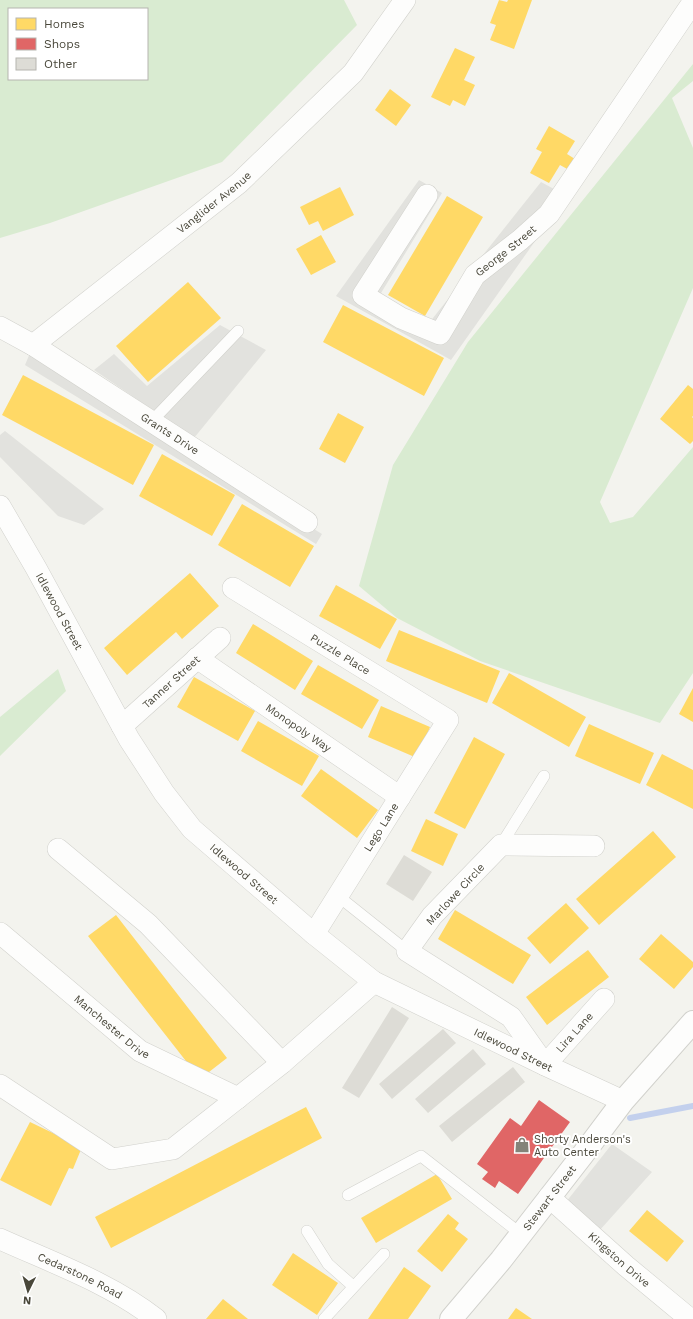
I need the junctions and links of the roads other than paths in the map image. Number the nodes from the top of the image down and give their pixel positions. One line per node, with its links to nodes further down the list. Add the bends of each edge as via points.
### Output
1 (693, 2): 3 (street, George Street, via 549,214 475,275 440,334 401,318 363,295)
2 (398, 3): 6 (street, Vanglider Avenue, via 353,73 240,183)
3 (427, 195)
4 (0, 327): 6 (street)
5 (238, 331): 7 (lane)
6 (33, 345): 7 (street, Grants Drive)
7 (151, 422): 9 (street, Grants Drive)
8 (0, 506): 14 (street, Idlewood Street)
9 (307, 522)
10 (233, 588): 13 (street, Puzzle Place)
11 (220, 638): 12 (street, Tanner Street)
12 (197, 658): 14 (street, Tanner Street); 16 (street, Monopoly Way)
13 (448, 720): 16 (street, Lego Lane)
14 (122, 726): 22 (street, Idlewood Street, via 164,793 192,829)
15 (544, 776): 17 (lane)
16 (400, 797): 20 (street, Lego Lane)
17 (500, 845): 18 (street); 23 (street, Marlowe Circle, via 432,916)
18 (594, 846)
19 (58, 849): 27 (street, via 148,924)
20 (338, 896): 22 (street, Lego Lane); 23 (lane)
21 (0, 933): 30 (street, Manchester Drive, via 140,1051)
22 (314, 934): 24 (street, Idlewood Street)
23 (407, 951): 28 (street, via 511,1017)
24 (374, 982): 27 (street); 28 (street, Idlewood Street)
25 (604, 999): 28 (street, Lira Lane)
26 (693, 1022): 31 (street, Stewart Street)
27 (282, 1063): 30 (street)
28 (546, 1065): 31 (street, Idlewood Street)
29 (0, 1085): 30 (street, via 112,1159 173,1150)
30 (238, 1098)
31 (623, 1101): 33 (street, Stewart Street)
32 (348, 1195): 35 (lane, via 421,1156)
33 (549, 1198): 35 (street, Stewart Street); 42 (street, Kingston Drive)
34 (307, 1231): 38 (lane, via 328,1264)
35 (521, 1234): 41 (street, Stewart Street)
36 (0, 1239): 39 (street, Cedarstone Road, via 91,1279 139,1306)
37 (384, 1254): 38 (lane)
38 (353, 1286): 40 (lane)
39 (156, 1319)
40 (324, 1319)
41 (451, 1319)
42 (690, 1319)

